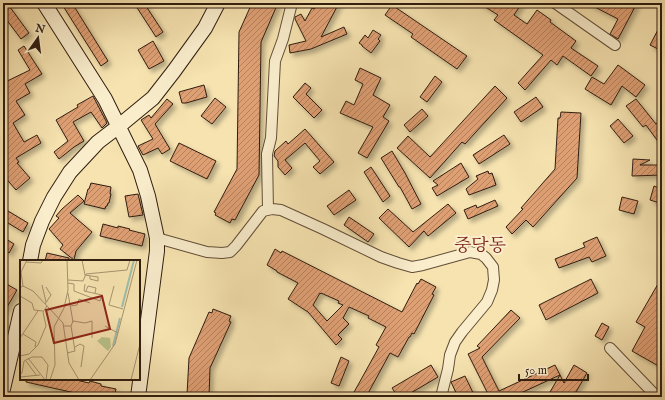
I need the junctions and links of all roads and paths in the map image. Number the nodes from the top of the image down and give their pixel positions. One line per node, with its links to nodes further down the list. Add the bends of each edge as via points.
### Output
1 (44, 3): 6 (street, via 105,99)
2 (218, 3): 6 (street, via 205,28 153,98)
3 (292, 3): 7 (street, via 275,61 271,138 267,154)
4 (555, 3): 5 (street)
5 (614, 45)
6 (119, 126): 8 (street, via 140,170); 9 (street, via 98,142 70,172 42,221)
7 (268, 210): 8 (street, via 263,211 230,252 207,252); 14 (street, via 281,210 381,257 405,265 423,265 470,252 486,258 493,268 492,290 486,302 455,342)
8 (157, 238): 13 (street)
9 (30, 260)
10 (20, 315): 12 (street)
11 (610, 348): 15 (street)
12 (3, 389)
13 (138, 397)
14 (441, 397)
15 (657, 397)

